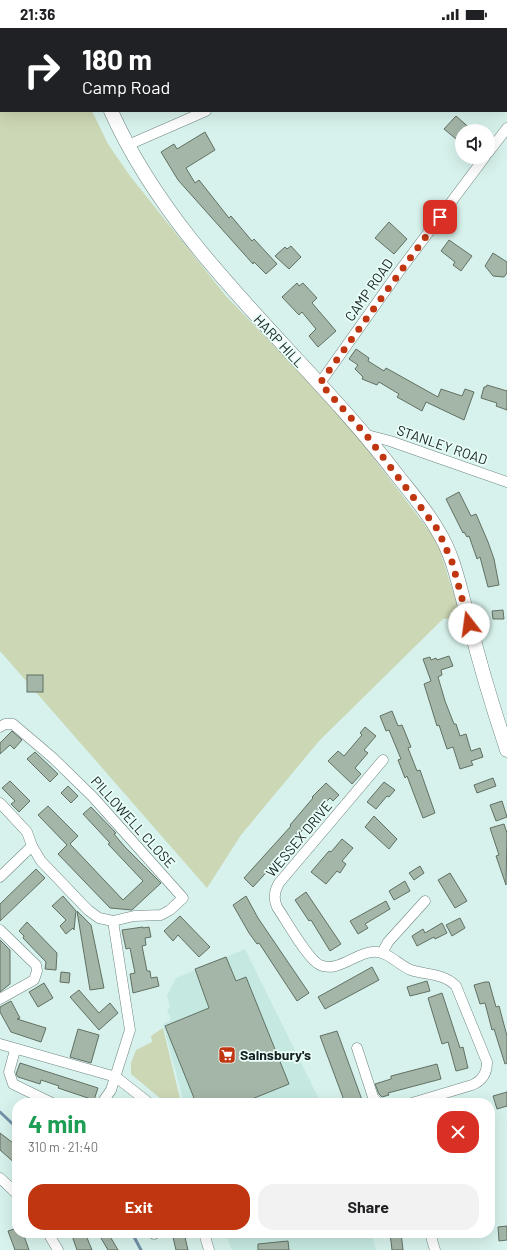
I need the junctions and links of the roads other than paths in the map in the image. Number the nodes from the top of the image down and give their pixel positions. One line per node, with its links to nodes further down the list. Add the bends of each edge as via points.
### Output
1 (112, 112): 5 (street, HARP HILL)
2 (204, 112): 5 (street)
3 (507, 128): 4 (street)
4 (495, 144)
5 (128, 145): 7 (street, HARP HILL, via 156,192 214,267 267,328)
6 (480, 164): 7 (street, CAMP ROAD)
7 (320, 383): 8 (street, HARP HILL)
8 (367, 436): 9 (street, STANLEY ROAD, via 390,441); 11 (street, HARP HILL, via 432,521 448,550)
9 (507, 482)
10 (0, 727): 17 (street, PILLOWELL CLOSE, via 13,724 54,758 93,797 183,898 161,915 134,916)
11 (507, 750)
12 (383, 760): 19 (street, WESSEX DRIVE, via 279,883 274,894 277,907 311,958 320,965 331,967 369,952)
13 (0, 803): 14 (street, via 27,832)
14 (32, 846): 15 (street); 17 (street, via 41,861 88,910 99,918)
15 (0, 877)
16 (425, 900): 19 (street, via 388,942)
17 (113, 921): 24 (street, via 130,1030)
18 (0, 930): 20 (street, via 36,965 37,971 34,980)
19 (382, 953): 29 (street, via 412,970 452,982 458,990 487,1062 486,1073 476,1084)
20 (0, 999)
21 (0, 1044): 23 (street)
22 (357, 1048): 28 (street)
23 (15, 1050): 24 (street); 25 (street, via 9,1072 13,1084)
24 (116, 1077): 26 (street); 27 (street)
25 (42, 1098)
26 (105, 1098)
27 (143, 1098)
28 (374, 1098)
29 (429, 1098)
30 (0, 1178): 31 (street)
31 (12, 1189)
32 (51, 1238): 35 (street)
33 (206, 1238): 36 (street)
34 (431, 1238): 37 (street)
35 (58, 1250)
36 (210, 1250)
37 (435, 1250)

